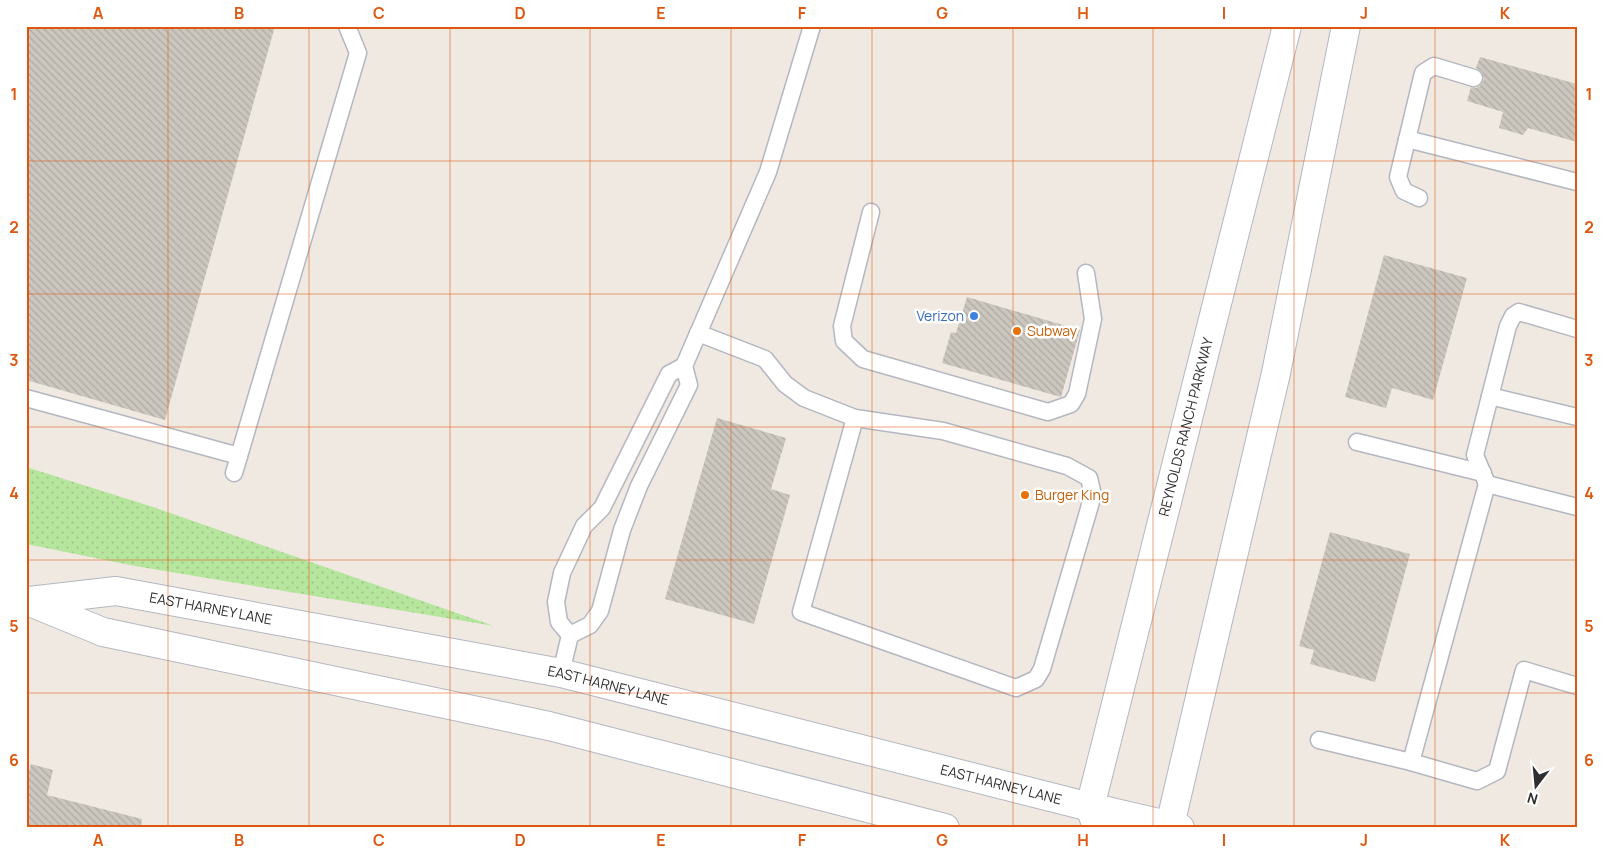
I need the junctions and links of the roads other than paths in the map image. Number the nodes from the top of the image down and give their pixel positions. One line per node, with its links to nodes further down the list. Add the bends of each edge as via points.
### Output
1 (347, 26): 19 (lane, via 358,53)
2 (812, 26): 12 (lane, via 768,172)
3 (1286, 26): 29 (main road, REYNOLDS RANCH PARKWAY)
4 (1346, 26): 30 (main road, via 1276,373)
5 (1474, 78): 6 (lane, via 1434,66 1423,73)
6 (1407, 139): 7 (lane); 8 (lane, via 1398,177 1404,191)
7 (1577, 182)
8 (1419, 198)
9 (871, 212): 10 (lane, via 842,326 844,341 863,359 1048,412 1071,404 1077,394 1093,319)
10 (1086, 273)
11 (1577, 329): 14 (lane, via 1519,312 1513,316)
12 (698, 333): 13 (lane); 17 (lane, via 765,359 785,384 804,398)
13 (684, 366): 24 (lane, via 689,385 639,486 622,530 600,611 590,626); 24 (lane, via 669,374 602,508 584,526 562,573 556,602 559,622)
14 (1490, 396): 16 (lane); 21 (lane, via 1475,455)
15 (26, 398): 19 (lane)
16 (1577, 417)
17 (855, 418): 17 (lane, via 801,612 1016,688 1036,679 1093,495 1088,478 1067,466 943,430)
18 (1357, 442): 21 (lane)
19 (239, 456): 20 (lane)
20 (234, 473)
21 (1485, 478): 22 (lane); 28 (lane)
22 (1577, 507)
23 (28, 601): 25 (main road, EAST HARNEY LANE, via 116,591); 31 (main road, EAST HARNEY LANE, via 103,632 549,726)
24 (570, 635): 25 (lane)
25 (561, 673): 29 (main road, EAST HARNEY LANE)
26 (1577, 686): 28 (lane, via 1524,670 1497,771 1477,781)
27 (1319, 740): 28 (lane)
28 (1411, 762)
29 (1093, 817): 30 (main road, EAST HARNEY LANE)
30 (1172, 827)
31 (945, 828)

